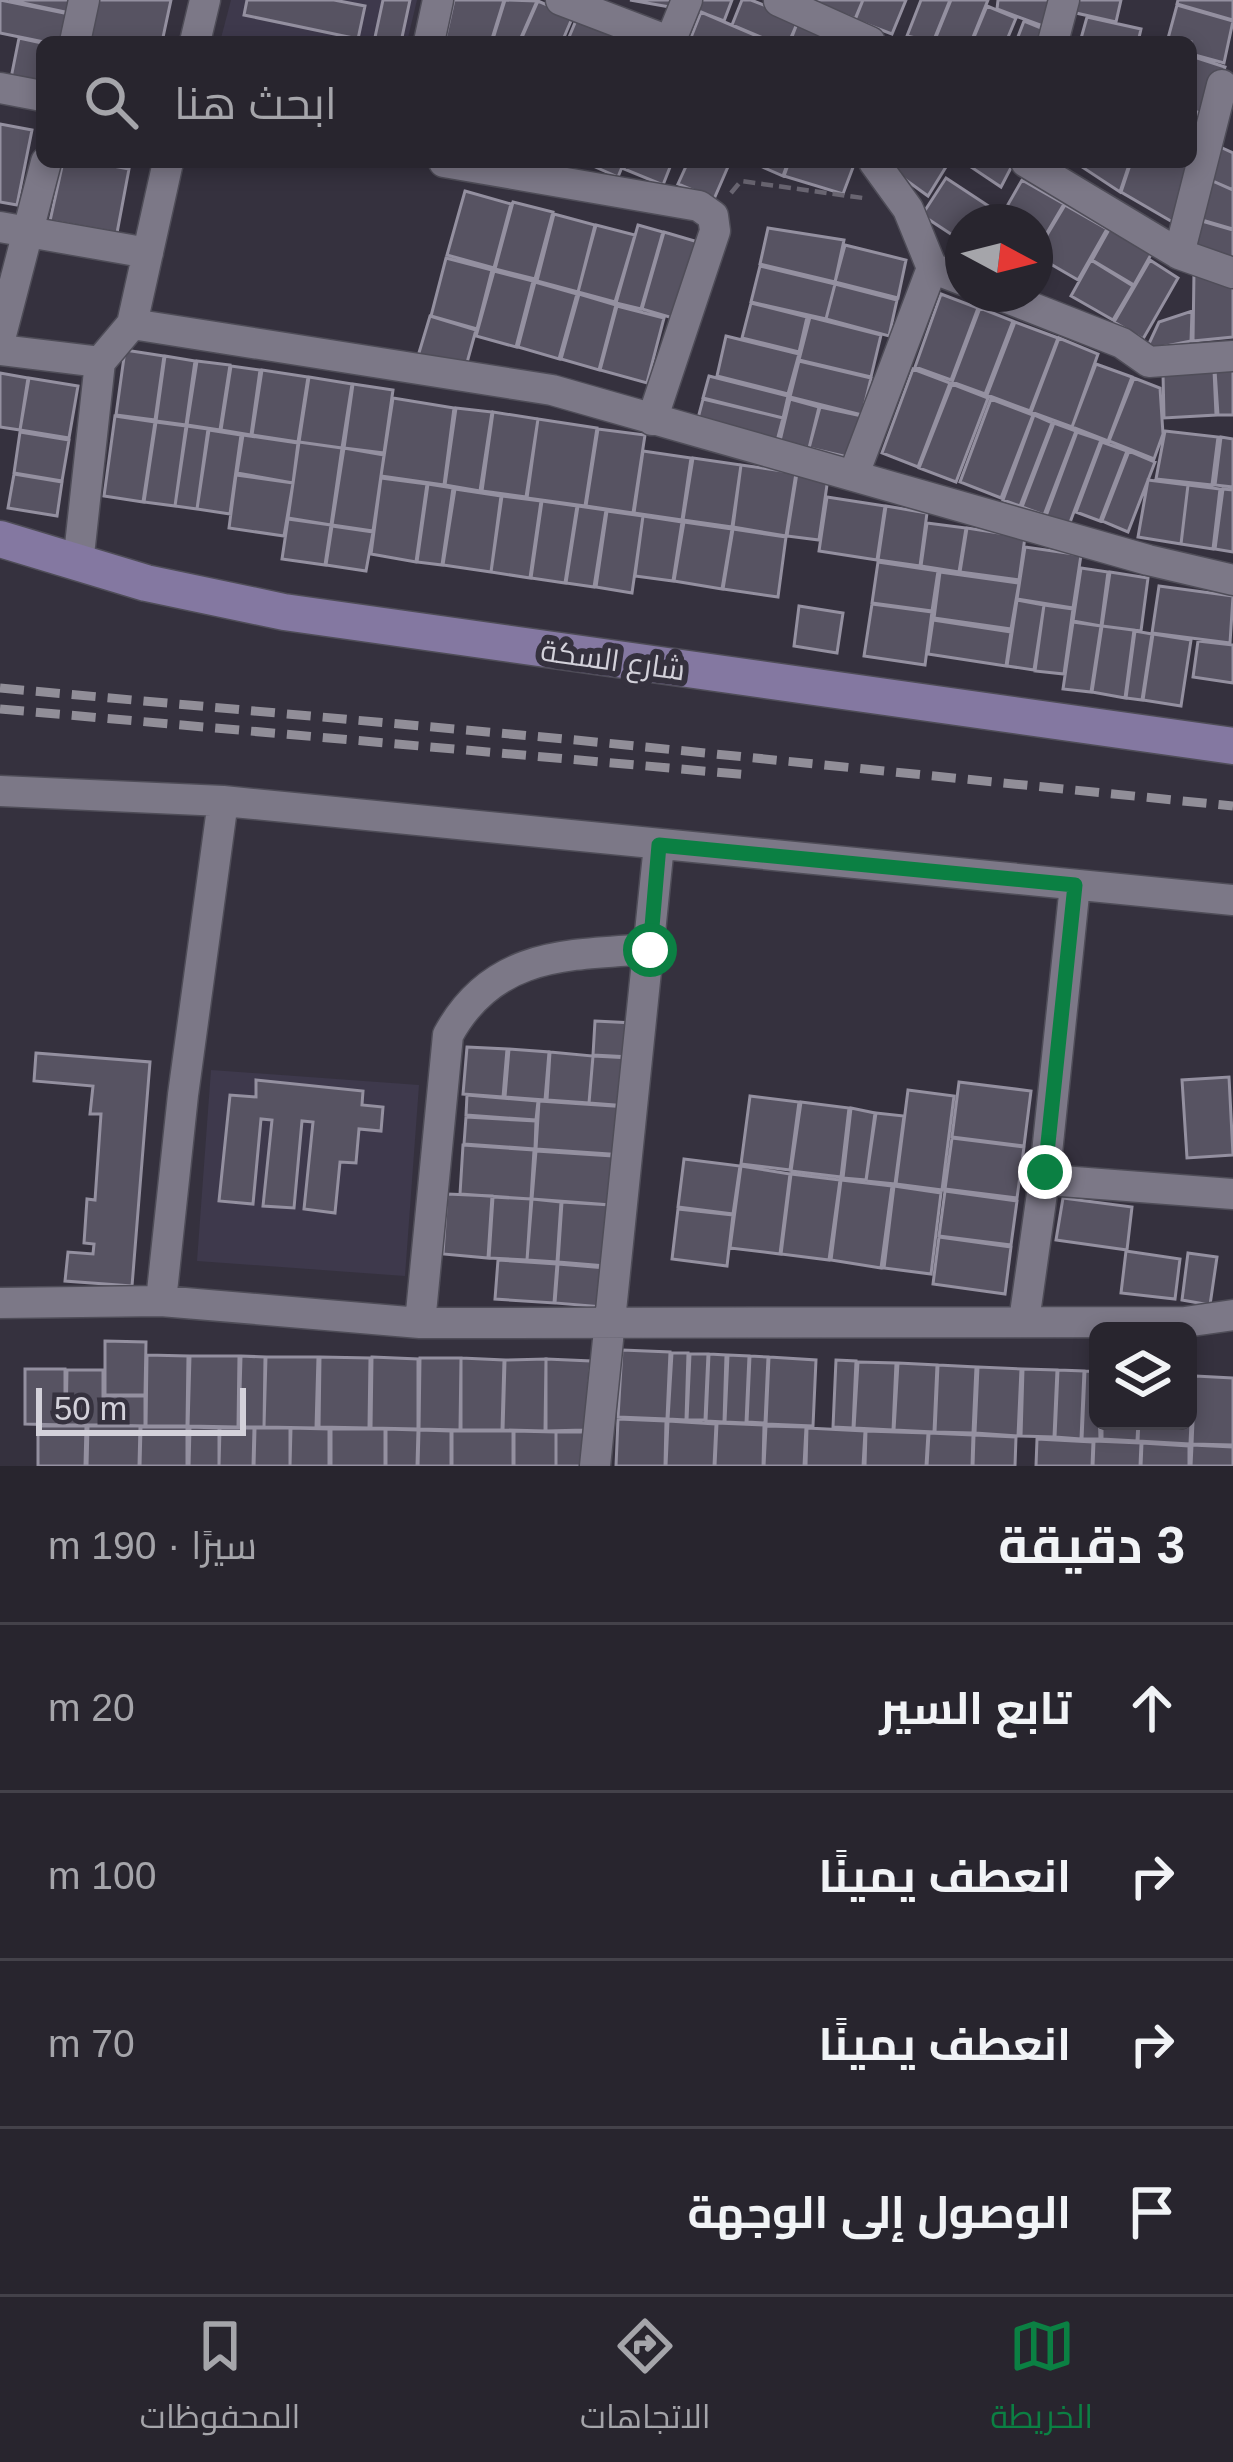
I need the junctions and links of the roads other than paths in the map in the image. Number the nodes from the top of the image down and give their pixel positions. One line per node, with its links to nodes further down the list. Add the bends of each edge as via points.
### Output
1 (83, 0): 8 (street)
2 (205, 0): 9 (street)
3 (437, 0): 10 (street)
4 (561, 0): 11 (street)
5 (687, 0): 12 (street)
6 (779, 0): 13 (street)
7 (1064, 0): 14 (street)
8 (76, 36)
9 (196, 36)
10 (430, 36)
11 (654, 36)
12 (672, 36)
13 (857, 36)
14 (1055, 36)
15 (1222, 85): 25 (street)
16 (0, 88): 17 (street)
17 (36, 95)
18 (43, 168): 23 (street)
19 (167, 168): 24 (street)
20 (479, 168): 35 (street, via 699,206 713,216 715,231)
21 (878, 168): 26 (street, via 908,209)
22 (1036, 168): 25 (street)
23 (14, 229): 24 (street); 31 (street)
24 (148, 254): 30 (street)
25 (1179, 254): 28 (street)
26 (932, 268): 27 (street); 36 (street)
27 (945, 273)
28 (1233, 273)
29 (1043, 312): 33 (street, via 1149,362)
30 (132, 324): 34 (street); 35 (street, via 552,390)
31 (0, 339)
32 (0, 350): 34 (street)
33 (1233, 356)
34 (100, 362): 38 (street)
35 (652, 420): 36 (street)
36 (854, 473): 39 (street)
37 (0, 538): 38 (street, شارع السكة)
38 (78, 564): 40 (street, شارع السكة, via 354,624)
39 (1233, 580)
40 (1233, 746)
41 (0, 791): 42 (street)
42 (223, 801): 43 (street); 49 (street)
43 (659, 845): 44 (street); 46 (street)
44 (1075, 885): 45 (street); 47 (street)
45 (1233, 900)
46 (650, 950): 52 (street); 54 (street, via 548,956 491,982 458,1017 448,1035)
47 (1045, 1172): 48 (street, via 1051,1179); 53 (street)
48 (1233, 1194)
49 (161, 1301): 50 (street); 54 (street)
50 (0, 1306)
51 (1233, 1316): 53 (street)
52 (612, 1320): 53 (street); 54 (street); 55 (street)
53 (1024, 1321)
54 (421, 1322)
55 (595, 1466)

